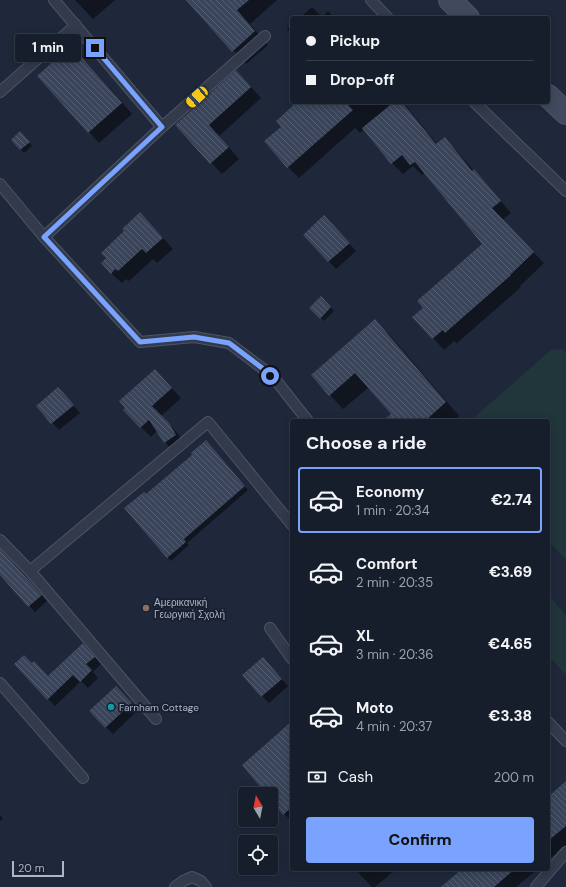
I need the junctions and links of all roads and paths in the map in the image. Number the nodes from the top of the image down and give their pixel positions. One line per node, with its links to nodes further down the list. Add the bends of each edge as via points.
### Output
1 (54, 0): 6 (lane)
2 (371, 0): 4 (lane)
3 (450, 0): 5 (main road)
4 (386, 16)
5 (466, 16)
6 (76, 25): 8 (lane); 12 (lane)
7 (265, 36): 12 (lane)
8 (0, 92)
9 (550, 98): 11 (main road)
10 (476, 104): 14 (lane)
11 (566, 113)
12 (162, 127): 15 (lane)
13 (0, 184): 15 (lane)
14 (566, 191)
15 (44, 237): 16 (lane, via 140,342 194,337 229,343 278,383)
16 (306, 419)
17 (290, 523): 19 (lane, via 208,422)
18 (0, 540): 19 (lane)
19 (30, 571): 23 (lane)
20 (270, 628): 21 (lane)
21 (290, 656)
22 (0, 683): 26 (lane)
23 (156, 719)
24 (550, 724): 25 (lane)
25 (566, 741)
26 (83, 778)
27 (566, 852): 28 (lane)
28 (550, 871)
29 (550, 871): 32 (lane)
30 (175, 887): 31 (lane, via 192,877)
31 (206, 887)
32 (536, 887)

